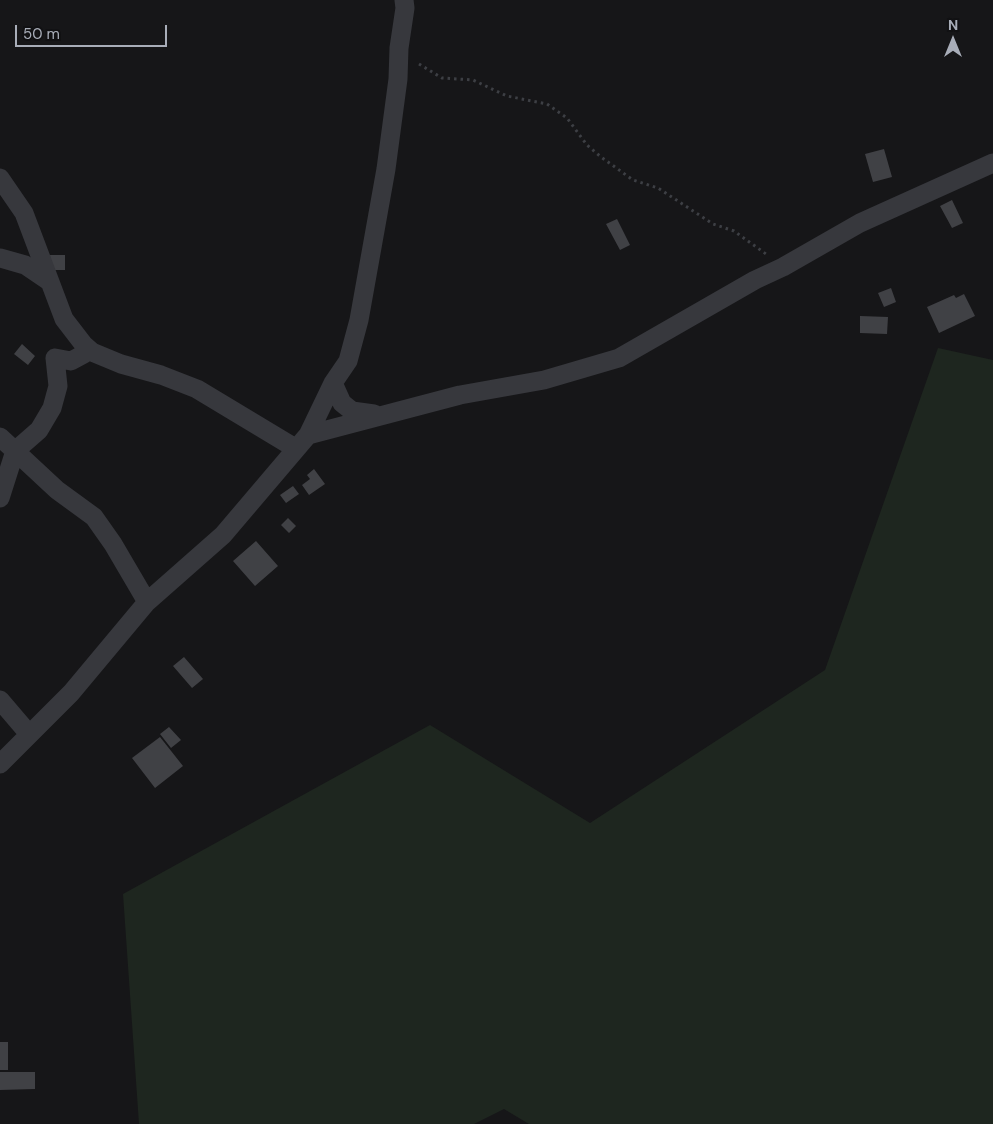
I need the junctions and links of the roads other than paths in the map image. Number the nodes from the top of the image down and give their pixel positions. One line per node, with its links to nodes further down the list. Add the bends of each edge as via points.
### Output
1 (404, 0): 7 (street, via 386,169 363,301 348,361)
2 (993, 163): 8 (street, via 860,223 619,358 544,380 460,395)
3 (0, 178): 5 (street, via 24,213)
4 (0, 258): 5 (street, via 25,265)
5 (50, 282): 6 (street, via 64,319)
6 (84, 345): 10 (street, via 92,352 121,364 196,389); 11 (street, via 84,354 71,361 55,358 58,386 52,408 39,430)
7 (334, 383): 8 (street, via 342,403 352,411); 10 (street)
8 (381, 415): 10 (street)
9 (0, 437): 11 (street)
10 (302, 441): 13 (street, via 223,535)
11 (15, 451): 12 (street); 13 (street, via 56,490 94,517)
12 (0, 498)
13 (147, 602): 15 (street, via 71,693)
14 (0, 700): 15 (street)
15 (29, 734): 16 (street)
16 (0, 764)

